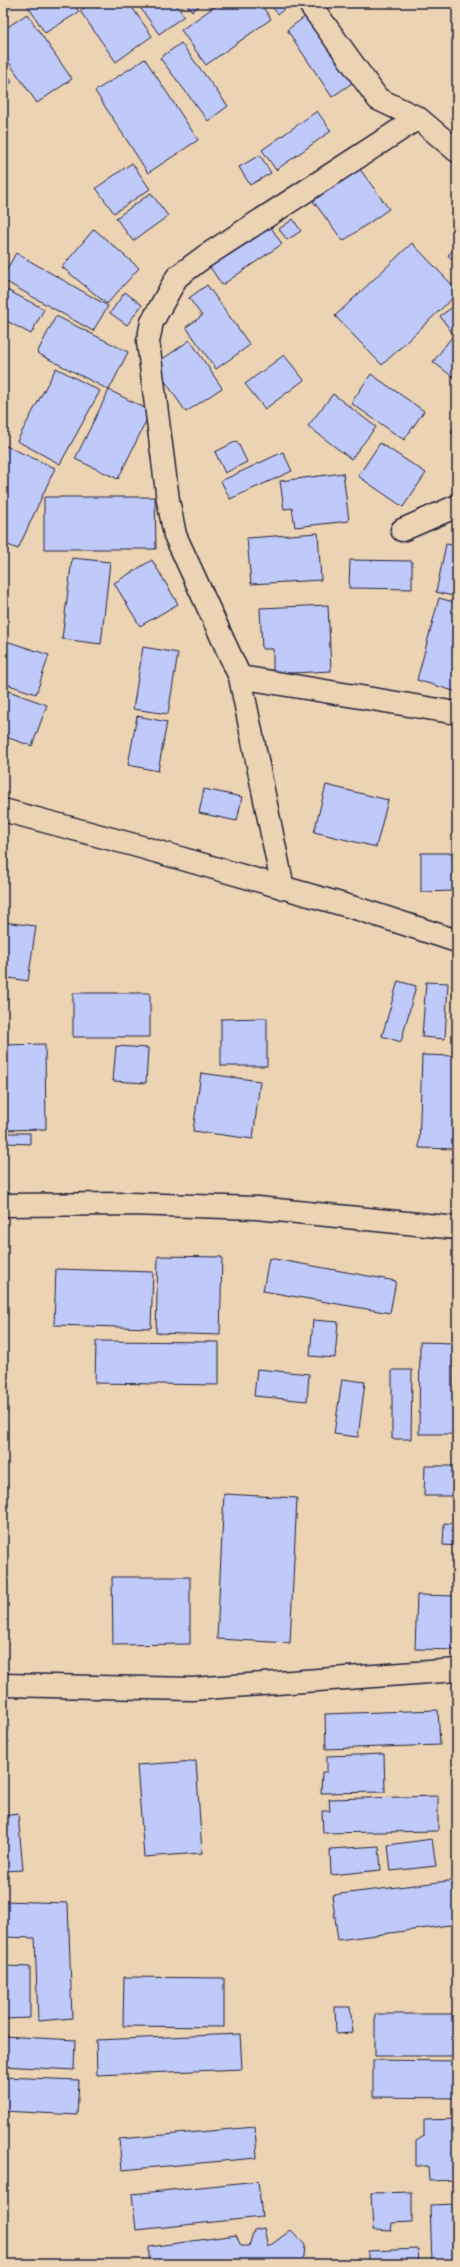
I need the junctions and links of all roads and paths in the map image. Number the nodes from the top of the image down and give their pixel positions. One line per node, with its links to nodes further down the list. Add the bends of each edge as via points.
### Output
1 (310, 3): 2 (street, via 378,100)
2 (418, 118): 3 (street); 6 (street, via 177,277 152,322 148,342 150,369 175,535)
3 (457, 151)
4 (457, 506): 5 (street)
5 (402, 530)
6 (240, 677): 7 (street); 9 (street)
7 (457, 712)
8 (3, 810): 9 (street)
9 (282, 888): 10 (street, via 362,910)
10 (457, 941)
11 (3, 1205): 12 (street, via 132,1204 257,1208)
12 (457, 1228)
13 (457, 1670): 14 (street, via 192,1689)
14 (3, 1685)

